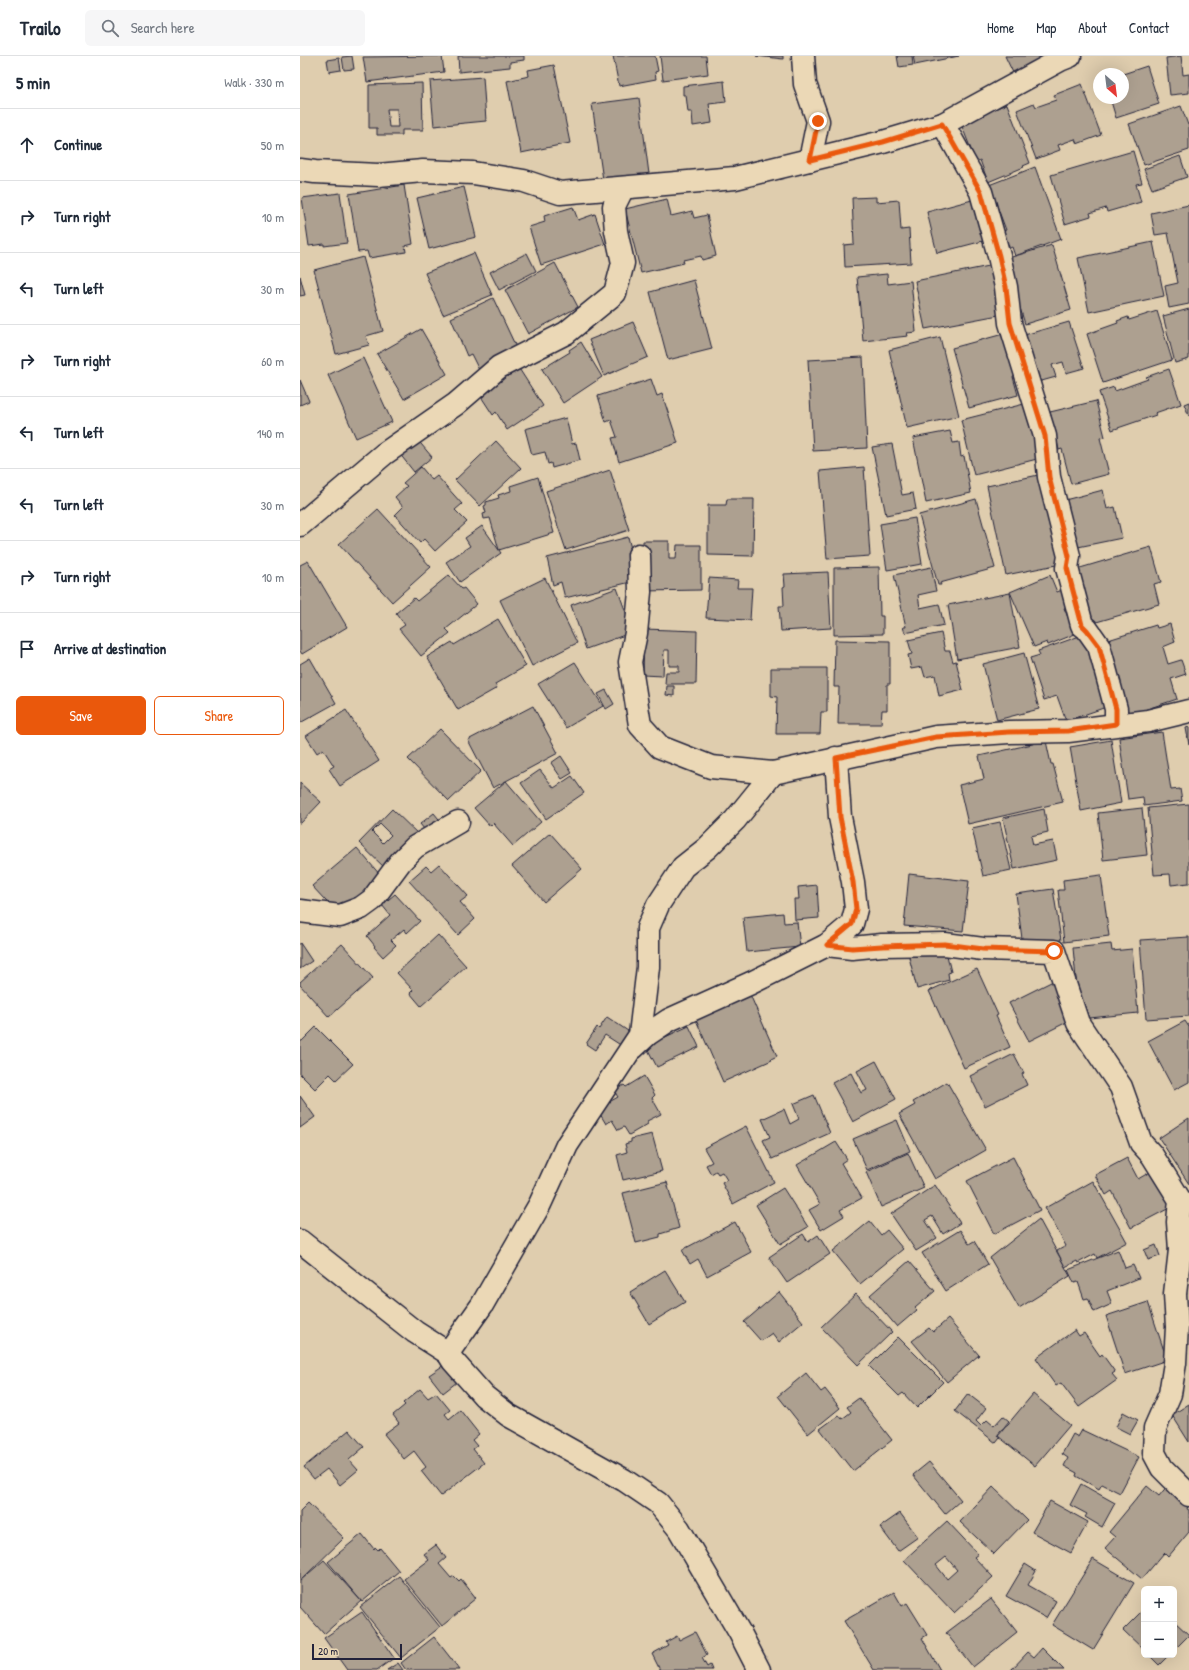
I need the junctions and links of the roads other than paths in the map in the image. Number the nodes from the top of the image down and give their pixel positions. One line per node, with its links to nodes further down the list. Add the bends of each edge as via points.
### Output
1 (803, 56): 4 (street, via 805,84 818,121)
2 (1070, 56): 3 (street)
3 (942, 124): 4 (street); 10 (street, via 981,192 1006,287 1010,323 1045,436 1049,477 1069,556 1067,568 1082,625 1099,646 1116,709)
4 (810, 160): 6 (street, via 735,178)
5 (300, 170): 6 (street, via 378,175 423,171 473,173 524,181 560,193)
6 (623, 188): 7 (street, via 614,206 623,263 615,293 566,333 499,368 456,404 384,454)
7 (300, 525)
8 (639, 555): 12 (street, via 640,592 630,662 640,725 660,747 711,767)
9 (1189, 711): 10 (street, via 1148,721)
10 (1116, 724): 11 (street, via 1068,731 936,737)
11 (836, 758): 12 (street); 15 (street, via 840,817 856,909 852,924)
12 (773, 773): 16 (street, via 735,820 683,867 658,905 648,928 648,968 640,1035)
13 (458, 822): 14 (street, via 415,847 401,860 372,900 361,908 340,916)
14 (300, 911)
15 (827, 945): 16 (street, via 669,1020 648,1034); 18 (street, via 852,948 945,944 983,949 1054,951 1078,1023 1121,1087 1141,1143 1152,1155 1180,1200 1178,1222)
16 (627, 1054): 19 (street, via 567,1146 540,1204 482,1305)
17 (300, 1241): 19 (street, via 415,1332)
18 (1184, 1245): 20 (street, via 1175,1294 1175,1363 1170,1394 1155,1428 1154,1453 1162,1468)
19 (448, 1353): 21 (street, via 484,1396 508,1415 624,1480 658,1503 679,1529 740,1632)
20 (1189, 1495)
21 (759, 1670)

